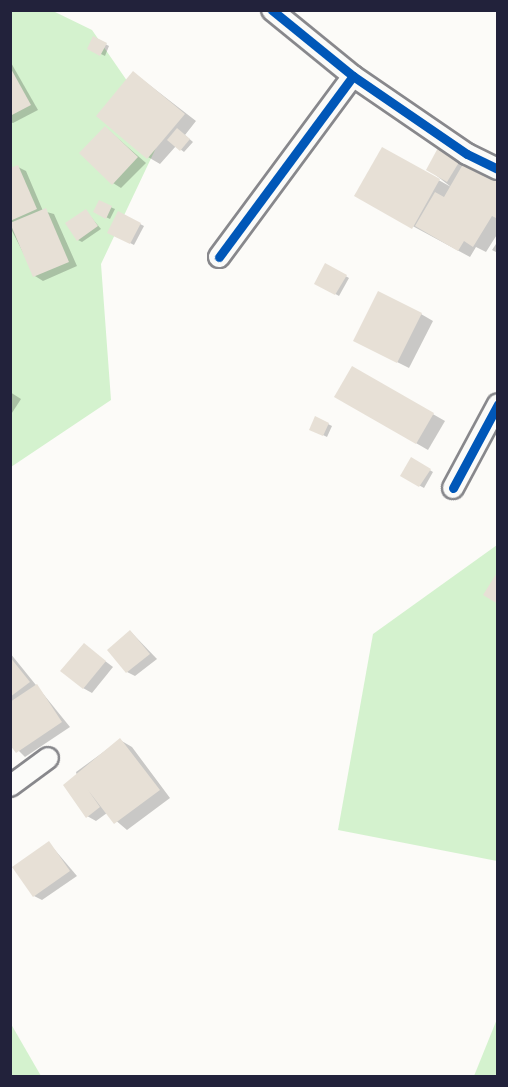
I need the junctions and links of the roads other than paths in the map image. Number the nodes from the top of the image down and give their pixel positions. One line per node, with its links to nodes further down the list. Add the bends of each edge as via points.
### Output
1 (272, 10): 2 (street)
2 (353, 76): 3 (street, via 467,154); 4 (street)
3 (498, 168)
4 (219, 256)
5 (498, 404): 6 (street)
6 (453, 488)
7 (48, 758): 8 (street)
8 (10, 786)

